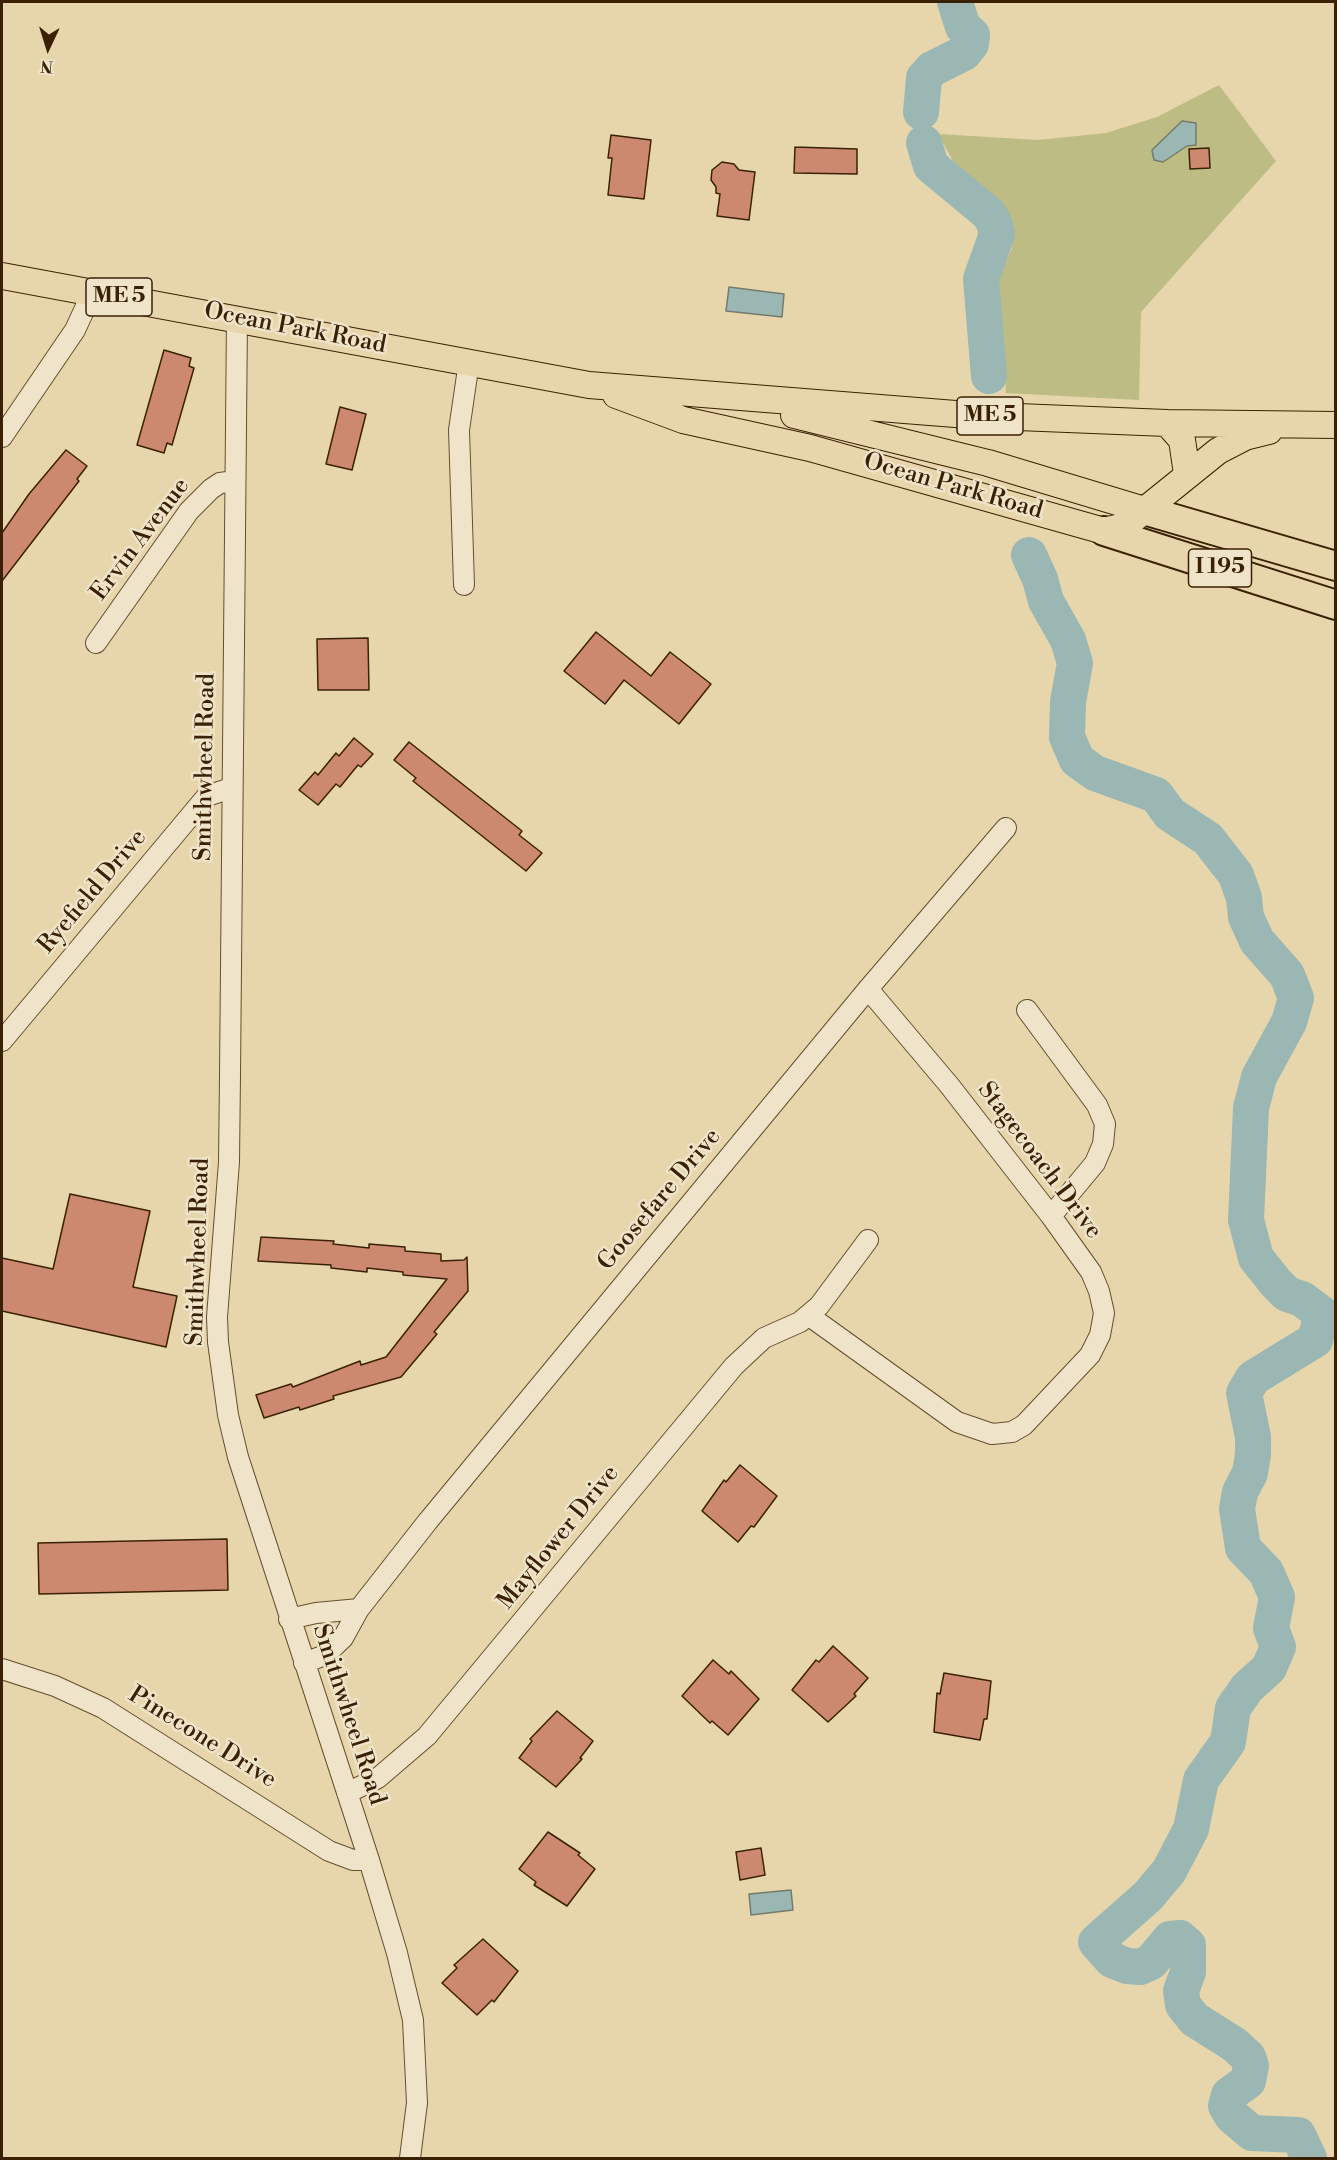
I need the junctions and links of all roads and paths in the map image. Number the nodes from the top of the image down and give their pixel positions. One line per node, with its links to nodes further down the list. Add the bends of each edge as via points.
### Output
1 (2, 276): 2 (main road, Ocean Park Road / ME 5)
2 (92, 293): 3 (main road, Ocean Park Road / ME 5); 10 (street, via 75,330)
3 (237, 318): 4 (main road, Ocean Park Road / ME 5); 12 (street, Smithwheel Road)
4 (469, 362): 5 (main road, Ocean Park Road / ME 5); 16 (street, via 459,430)
5 (589, 385): 6 (main road, Ocean Park Road / ME 5); 14 (main road, Ocean Park Road / ME 5, via 683,420 810,448)
6 (688, 393): 7 (main road, Ocean Park Road / ME 5, via 968,415); 13 (main road, via 922,445)
7 (1167, 423): 9 (main road, Ocean Park Road / ME 5); 11 (main road, via 1182,441)
8 (1335, 424): 9 (main road, Ocean Park Road / ME 5)
9 (1293, 426): 11 (main road, Ocean Park Road / ME 5, via 1245,437)
10 (2, 437)
11 (1187, 474): 13 (main road, Ocean Park Road / ME 5)
12 (235, 481): 18 (street, Ervin Avenue, via 220,483 189,511); 19 (street, Smithwheel Road)
13 (1144, 510): 14 (main road, Ocean Park Road / ME 5, via 1125,526); 15 (highway, I 195)
14 (1104, 531): 17 (highway, I 195)
15 (1335, 566)
16 (464, 585)
17 (1335, 605)
18 (96, 643)
19 (231, 788): 23 (street, Ryefield Drive, via 207,796); 28 (street, Smithwheel Road, via 229,1162 218,1342 233,1440)
20 (1006, 828): 21 (street, Goosefare Drive)
21 (868, 989): 24 (street, Stagecoach Drive); 27 (street, Goosefare Drive)
22 (1027, 1010): 24 (street, via 1097,1105 1104,1124 1103,1144 1095,1163)
23 (2, 1041)
24 (1051, 1216): 26 (street, Stagecoach Drive, via 1091,1272 1104,1313 1100,1335 1090,1355 1024,1425 1012,1432 992,1434 957,1422)
25 (868, 1240): 26 (street, Mayflower Drive, via 831,1293)
26 (808, 1315): 31 (street, Mayflower Drive, via 764,1338 734,1366 427,1736 378,1778)
27 (359, 1609): 28 (street, via 316,1612); 29 (street, Goosefare Drive, via 333,1650)
28 (290, 1619): 29 (street, Smithwheel Road)
29 (304, 1663): 31 (street, Smithwheel Road)
30 (2, 1669): 32 (street, Pinecone Drive, via 55,1686 103,1708 329,1851 353,1860)
31 (347, 1793): 32 (street, Smithwheel Road)
32 (369, 1860): 33 (street, Smithwheel Road, via 413,2020 417,2103)
33 (410, 2158)

